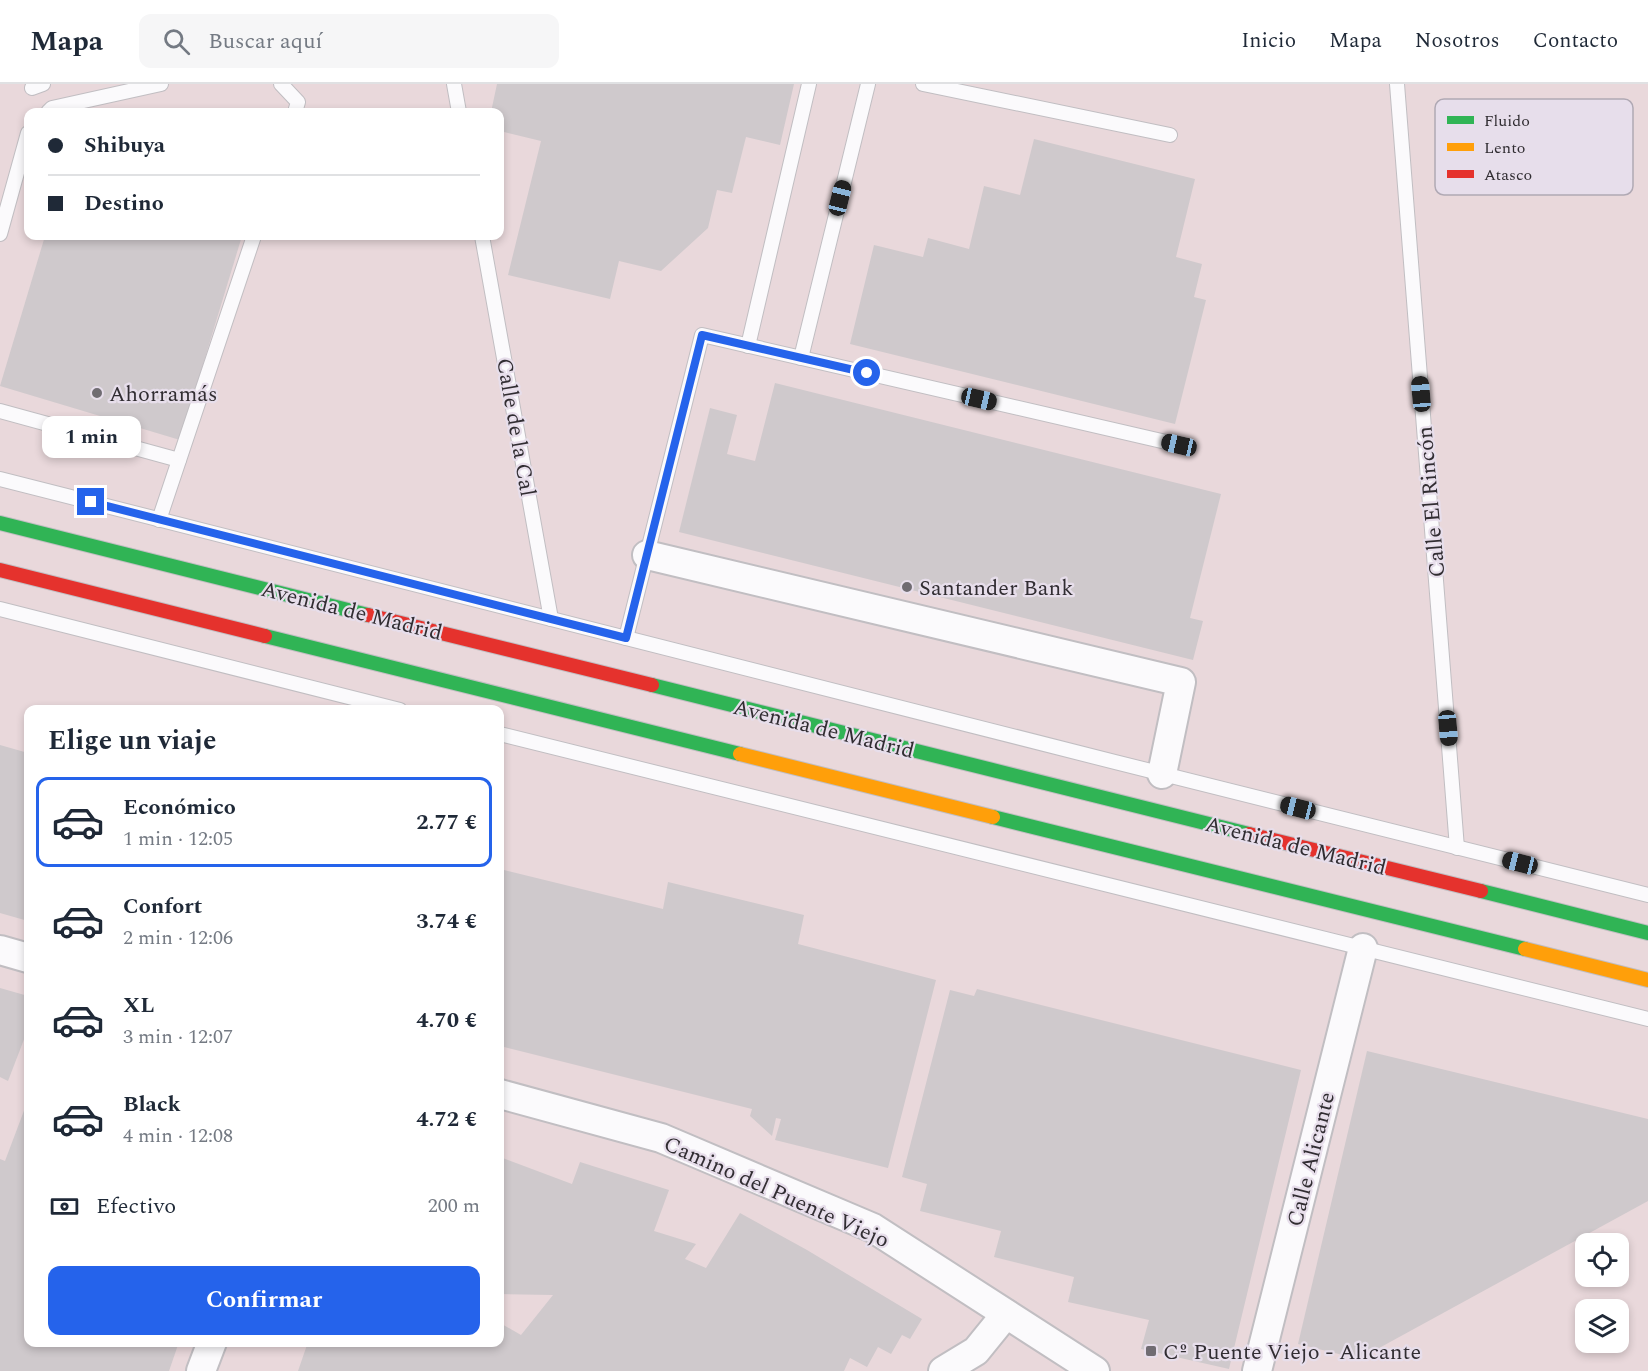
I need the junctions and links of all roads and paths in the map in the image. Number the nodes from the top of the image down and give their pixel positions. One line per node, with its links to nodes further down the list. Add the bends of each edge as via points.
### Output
1 (161, 84): 8 (lane)
2 (281, 84): 9 (lane, via 298,102)
3 (454, 84): 10 (lane)
4 (809, 84): 16 (lane)
5 (868, 84): 17 (lane)
6 (923, 84): 11 (lane)
7 (1397, 84): 32 (lane, Calle El Rincón)
8 (52, 108)
9 (296, 108)
10 (458, 108)
11 (1170, 135)
12 (24, 147): 13 (lane)
13 (0, 234)
14 (253, 240): 20 (lane)
15 (483, 240): 27 (lane, Calle de la Cal)
16 (748, 346): 17 (lane); 24 (lane, via 702,335)
17 (801, 358): 19 (lane)
18 (0, 411): 20 (lane)
19 (1179, 445)
20 (179, 460): 22 (lane)
21 (0, 479): 22 (lane)
22 (159, 520): 27 (lane)
23 (0, 523): 34 (highway, Avenida de Madrid)
24 (647, 555): 28 (lane); 31 (street, via 1181,682)
25 (0, 570): 38 (highway, Avenida de Madrid)
26 (0, 609): 29 (lane)
27 (551, 619): 28 (lane)
28 (626, 638): 31 (lane)
29 (380, 705)
30 (504, 735): 35 (lane)
31 (1162, 774): 32 (lane)
32 (1457, 848): 33 (lane)
33 (1648, 895)
34 (1648, 933)
35 (1364, 948): 39 (lane); 46 (street, Calle Alicante)
36 (0, 950): 37 (street)
37 (24, 957)
38 (1648, 980)
39 (1648, 1018)
40 (504, 1095): 41 (street, Camino del Puente Viejo, via 661,1138 873,1228)
41 (1006, 1314): 44 (street, via 976,1352); 45 (street, Camino del Puente Viejo)
42 (210, 1347): 43 (street)
43 (201, 1371)
44 (943, 1371)
45 (1095, 1371)
46 (1257, 1371)

